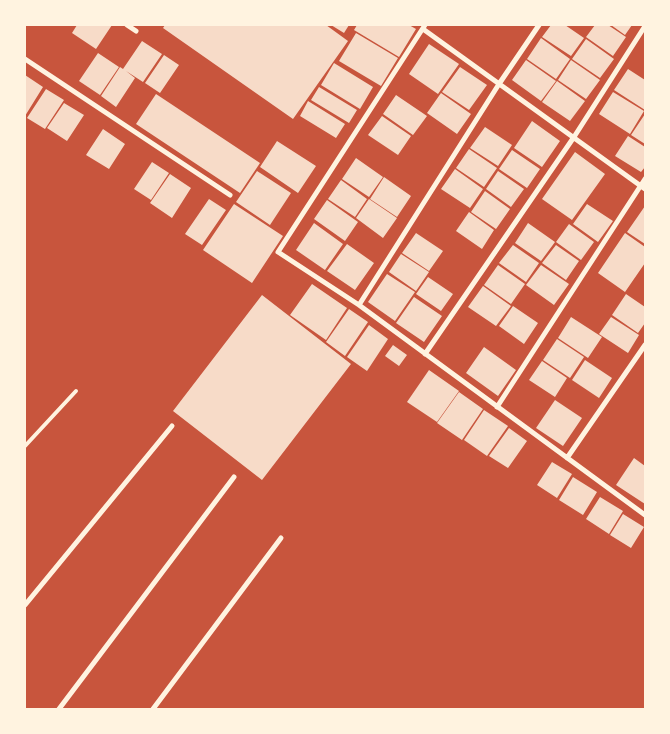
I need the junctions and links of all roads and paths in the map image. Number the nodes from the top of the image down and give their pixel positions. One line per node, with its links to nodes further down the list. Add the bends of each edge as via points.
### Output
1 (127, 25): 5 (street)
2 (539, 25): 7 (street)
3 (645, 26): 8 (street)
4 (424, 27): 7 (street); 12 (street, via 278,252)
5 (136, 31)
6 (25, 59): 11 (street)
7 (499, 84): 8 (street); 12 (street)
8 (574, 137): 10 (street); 14 (street)
9 (645, 179): 10 (street)
10 (643, 187): 16 (street)
11 (230, 195)
12 (359, 305): 14 (street)
13 (645, 345): 19 (street)
14 (425, 354): 16 (street)
15 (76, 391): 18 (lane)
16 (497, 407): 19 (street)
17 (172, 426): 23 (street)
18 (25, 446)
19 (567, 458): 21 (street)
20 (234, 477): 24 (street)
21 (645, 515)
22 (282, 538): 25 (street)
23 (25, 605)
24 (59, 709)
25 (153, 709)

